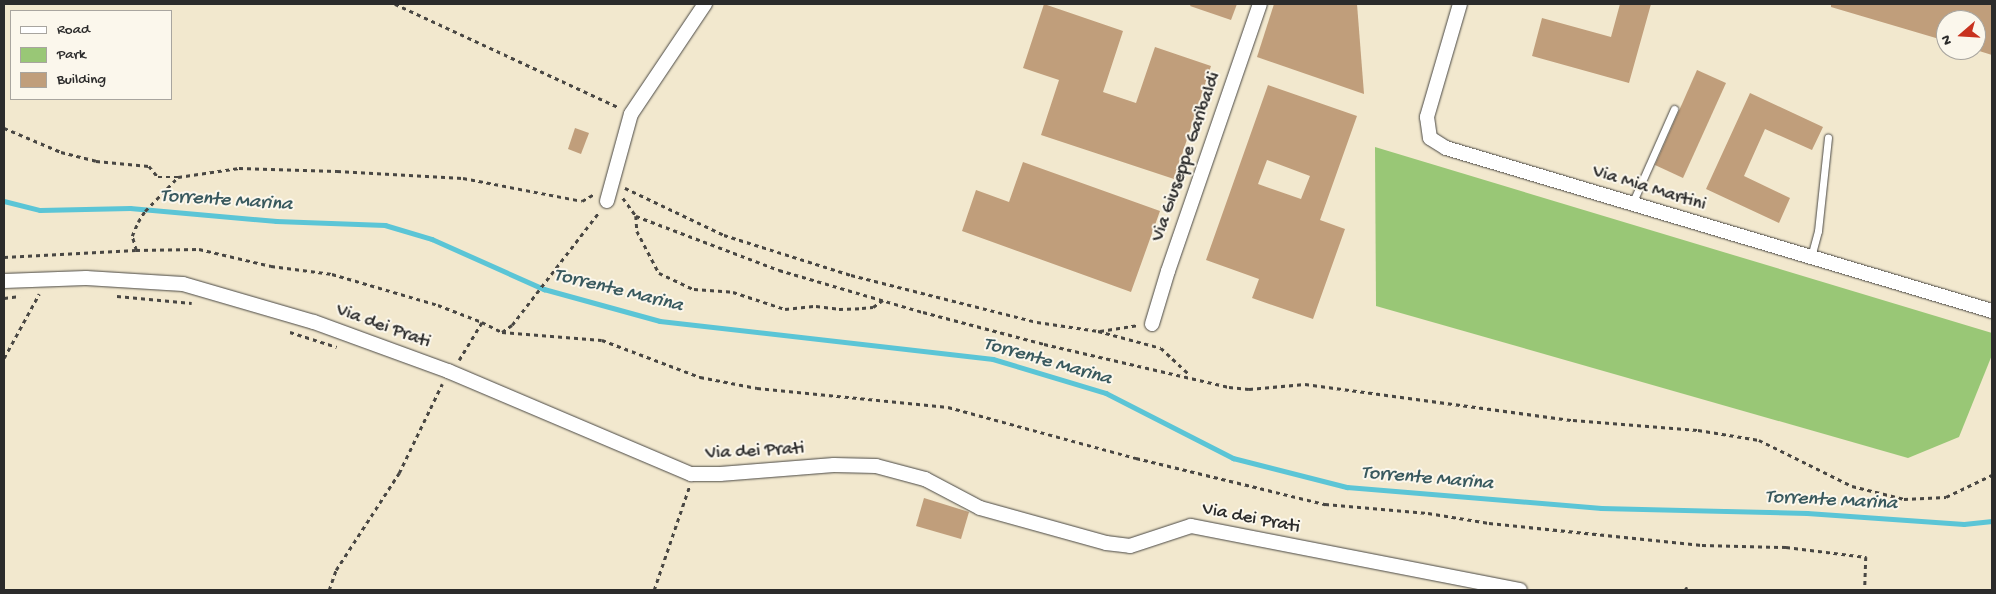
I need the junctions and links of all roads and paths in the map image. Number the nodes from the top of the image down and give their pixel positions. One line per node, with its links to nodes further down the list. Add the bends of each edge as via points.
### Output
1 (395, 4): 6 (path, via 599,96)
2 (705, 4): 6 (street)
3 (1260, 4): 27 (street, Via Giuseppe Garibaldi)
4 (1460, 4): 12 (street, Via Mia Martini, via 1427,117 1430,138 1446,148)
5 (1674, 109): 12 (lane)
6 (631, 114): 10 (street)
7 (4, 128): 9 (path, via 61,152 96,161 149,166 158,177)
8 (1828, 138): 16 (lane, via 1818,231)
9 (178, 177): 10 (path, via 239,168 337,170 463,178 582,201); 14 (path, via 138,222 132,236)
10 (613, 182): 11 (street); 13 (path); 29 (path, via 724,234 851,275 1037,322)
11 (607, 201): 30 (path, via 512,325)
12 (1632, 204): 16 (street, Via Mia Martini)
13 (636, 216): 23 (path, via 779,270); 23 (path, via 637,232 659,273 694,289 733,292 785,309 816,306 862,308 873,307)
14 (136, 250): 15 (path); 26 (path, via 198,249 271,266 332,274 438,305)
15 (4, 257)
16 (1811, 257): 25 (street, Via Mia Martini)
17 (47, 278): 18 (street, Via dei Prati); 19 (path); 33 (street, Via dei Prati, via 183,284 314,322)
18 (4, 281)
19 (39, 294): 20 (path); 22 (path); 32 (path)
20 (48, 294)
21 (114, 296): 24 (path)
22 (4, 298)
23 (884, 300): 34 (path, via 1044,344)
24 (198, 303)
25 (1992, 311)
26 (482, 322): 30 (path); 33 (path)
27 (1152, 324): 29 (path)
28 (281, 329): 31 (path)
29 (1098, 331): 34 (path, via 1161,348)
30 (502, 332): 40 (path, via 602,340 700,377 757,388 948,407 1155,463 1325,504 1702,545 1786,547 1866,557)
31 (344, 350)
32 (4, 358)
33 (450, 372): 35 (street, Via dei Prati); 37 (path, via 399,473 336,570)
34 (1190, 376): 36 (path, via 1230,387 1305,384 1573,420 1698,430 1759,440 1852,486 1904,499 1946,497)
35 (691, 474): 38 (path, via 688,492); 39 (street, Via dei Prati, via 834,465 876,466 925,479 980,508 1106,543 1130,546 1191,526)
36 (1992, 475)
37 (329, 590)
38 (654, 590)
39 (1520, 590)
40 (1865, 590)

